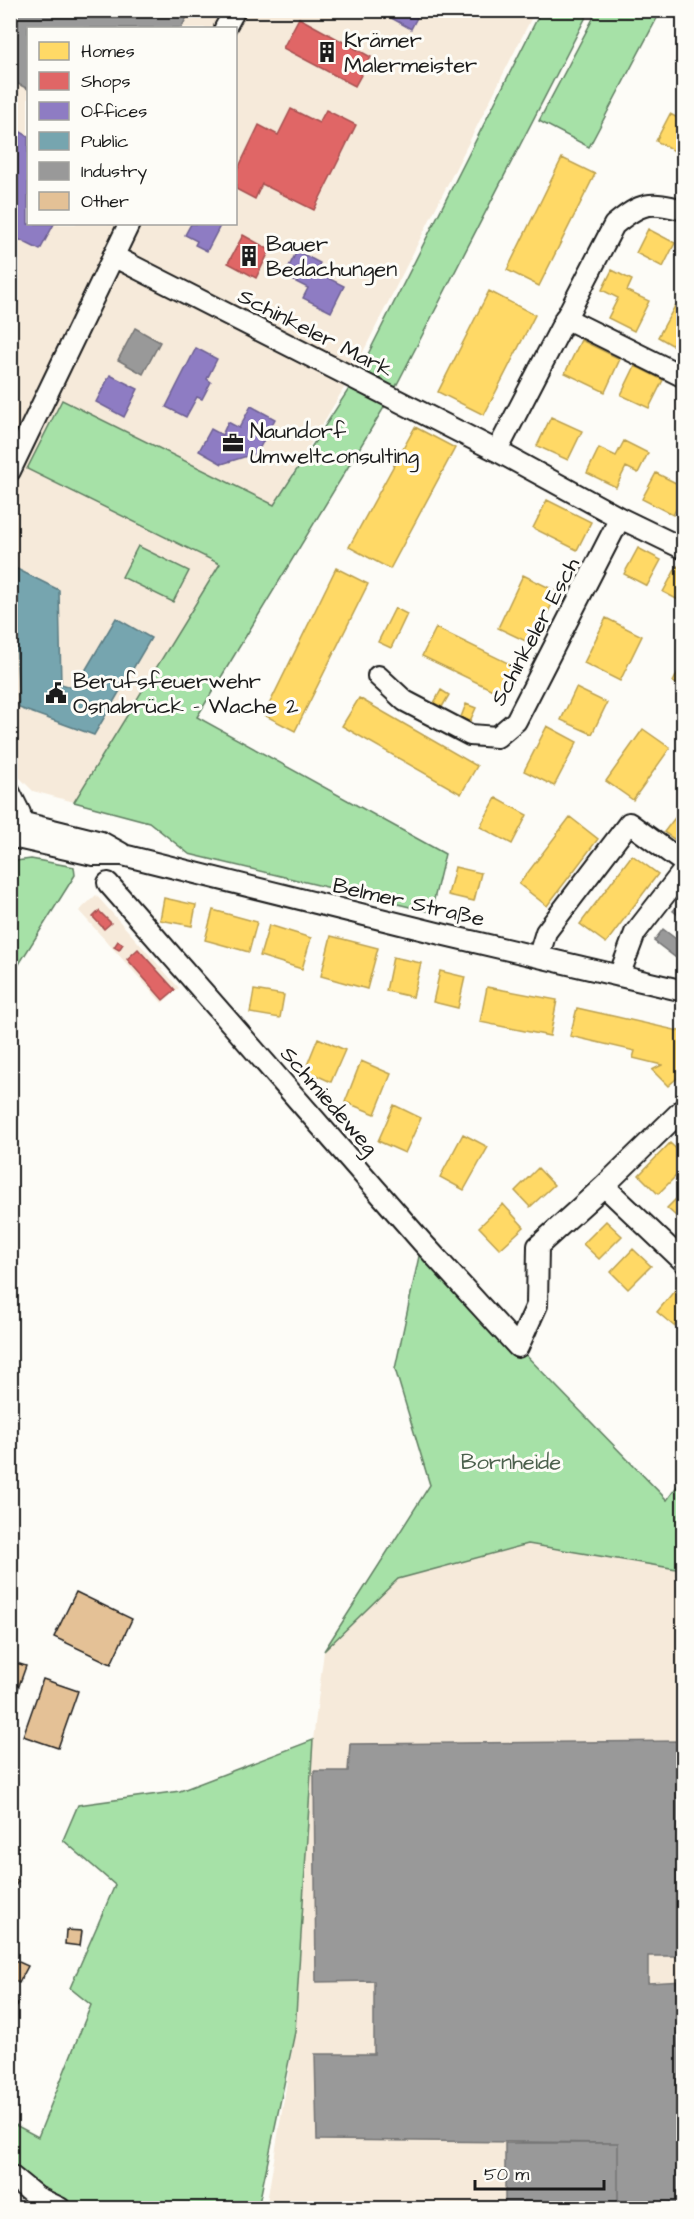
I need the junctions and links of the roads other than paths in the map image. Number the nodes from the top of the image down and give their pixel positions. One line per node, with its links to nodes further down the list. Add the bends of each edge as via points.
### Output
1 (234, 10): 2 (street)
2 (226, 27)
3 (684, 210): 6 (street, via 659,204 634,208 614,225)
4 (128, 225): 5 (street)
5 (113, 256): 8 (street, Schinkeler Mark); 9 (street)
6 (565, 318): 7 (street); 8 (street)
7 (684, 377)
8 (497, 451): 10 (street, Schinkeler Mark)
9 (10, 471)
10 (620, 518): 11 (street, Schinkeler Mark); 12 (street, Schinkeler Esch, via 516,721 497,737 470,735 405,701)
11 (684, 549)
12 (378, 676)
13 (10, 794): 14 (street, via 20,813)
14 (16, 836): 18 (street, Belmer Straße, via 101,842 123,855)
15 (684, 863): 18 (street, via 629,823 546,932)
16 (684, 870): 19 (street, via 635,933)
17 (108, 883): 22 (street, Schmiedeweg, via 518,1347 537,1305 538,1246)
18 (539, 956): 19 (street, Belmer Straße)
19 (619, 976): 20 (street, Belmer Straße)
20 (684, 991)
21 (684, 1108): 22 (street)
22 (604, 1186): 23 (street)
23 (684, 1262)
24 (10, 2175): 25 (street, via 37,2197)
25 (60, 2208)

